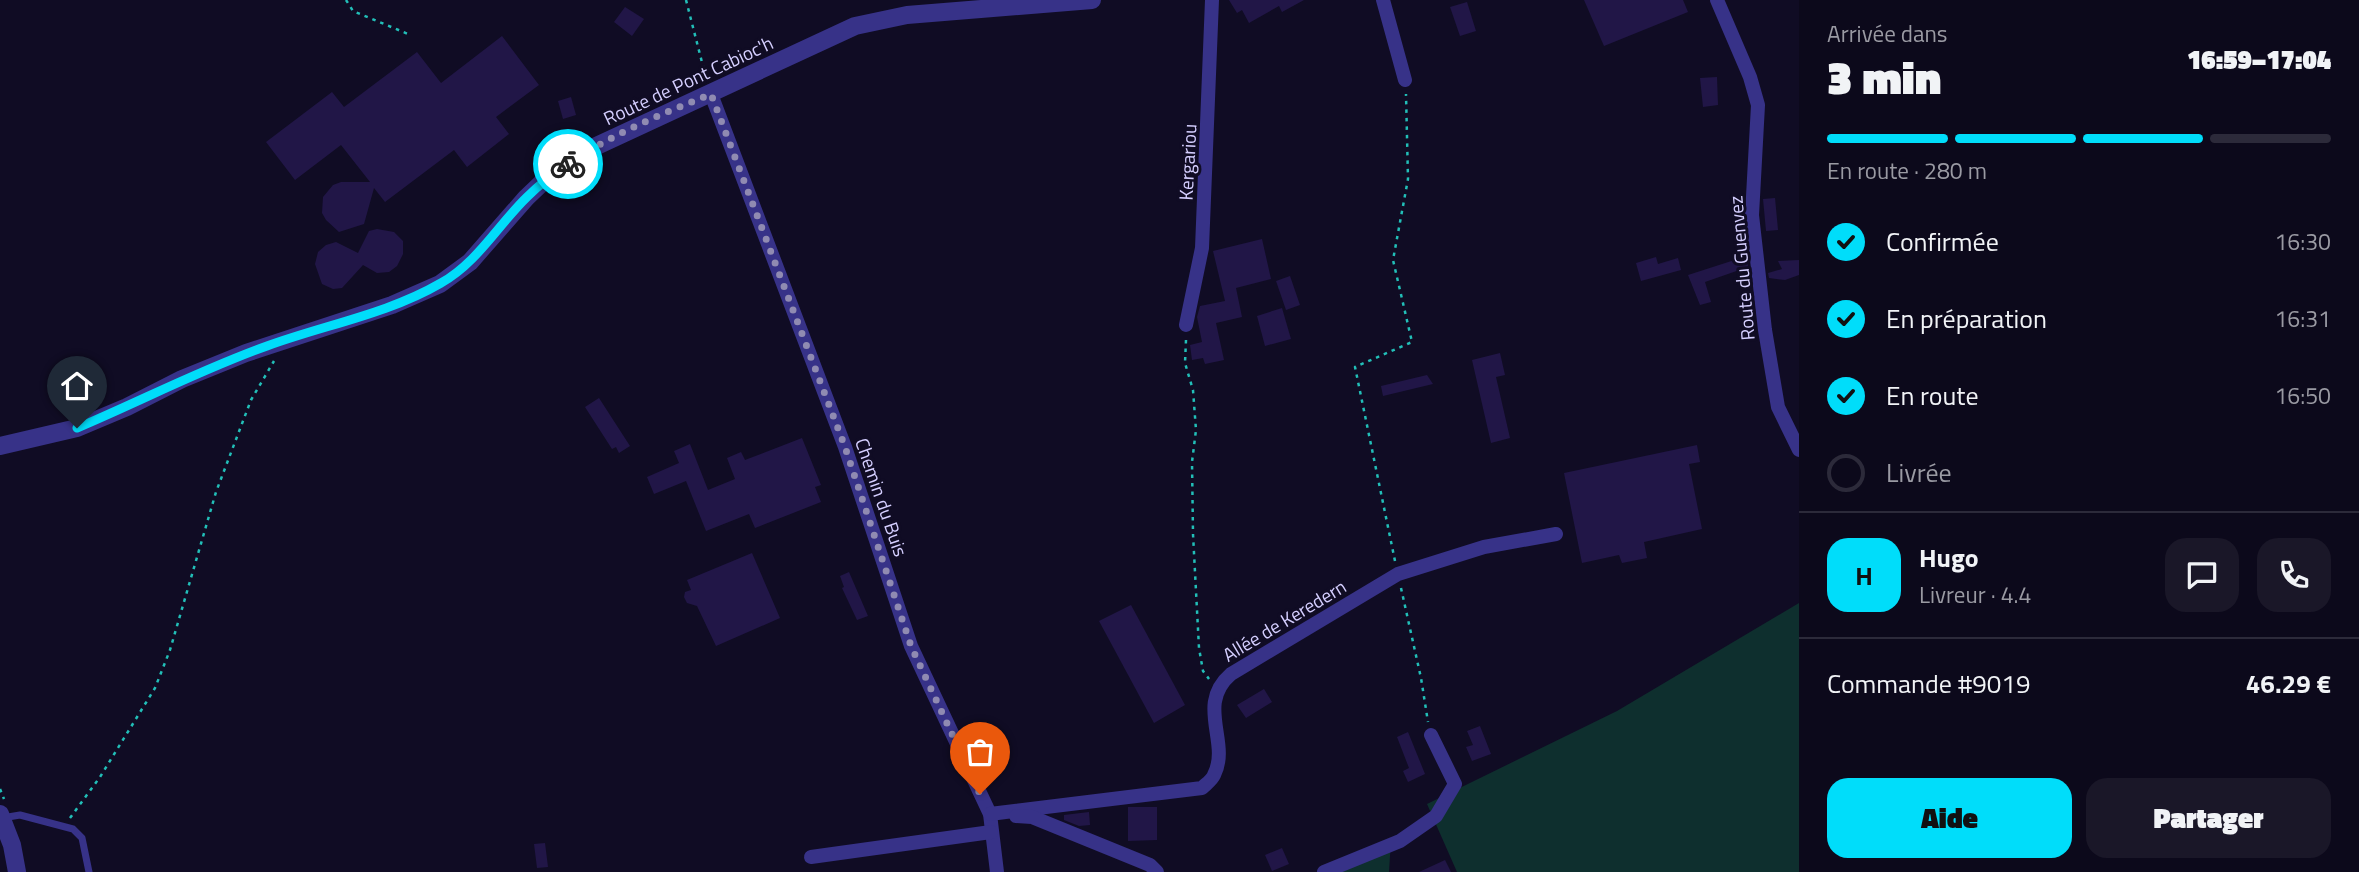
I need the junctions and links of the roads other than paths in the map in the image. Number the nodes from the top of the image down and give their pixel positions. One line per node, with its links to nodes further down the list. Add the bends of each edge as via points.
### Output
1 (1093, 0): 6 (street, Route de Pont Cabioc'h, via 883,18 855,26)
2 (1212, 0): 7 (street, Kergariou, via 1202,248)
3 (1383, 0): 5 (street)
4 (1717, 0): 9 (street, Route du Guenvez, via 1758,105 1752,215 1765,330 1778,407)
5 (1405, 80)
6 (711, 94): 8 (street, Route de Pont Cabioc'h, via 590,149 549,176 470,262 440,284 182,379 77,428); 12 (street, Chemin du Buis, via 845,447 911,646)
7 (1186, 325)
8 (0, 446)
9 (1799, 450)
10 (1556, 534): 12 (street, Allée de Keredern, via 1483,547 1398,574 1231,674 1218,690 1214,776 1202,788)
11 (1430, 735): 20 (street, via 1455,784 1436,816 1400,841)
12 (990, 814): 14 (street, Chemin du Buis); 19 (street, via 1032,817 1150,865)
13 (1, 816): 16 (street); 17 (lane, via 73,829 82,838)
14 (991, 832): 15 (street); 18 (street, Chemin du Buis)
15 (811, 857)
16 (17, 872)
17 (89, 872)
18 (997, 872)
19 (1157, 872)
20 (1324, 872)

